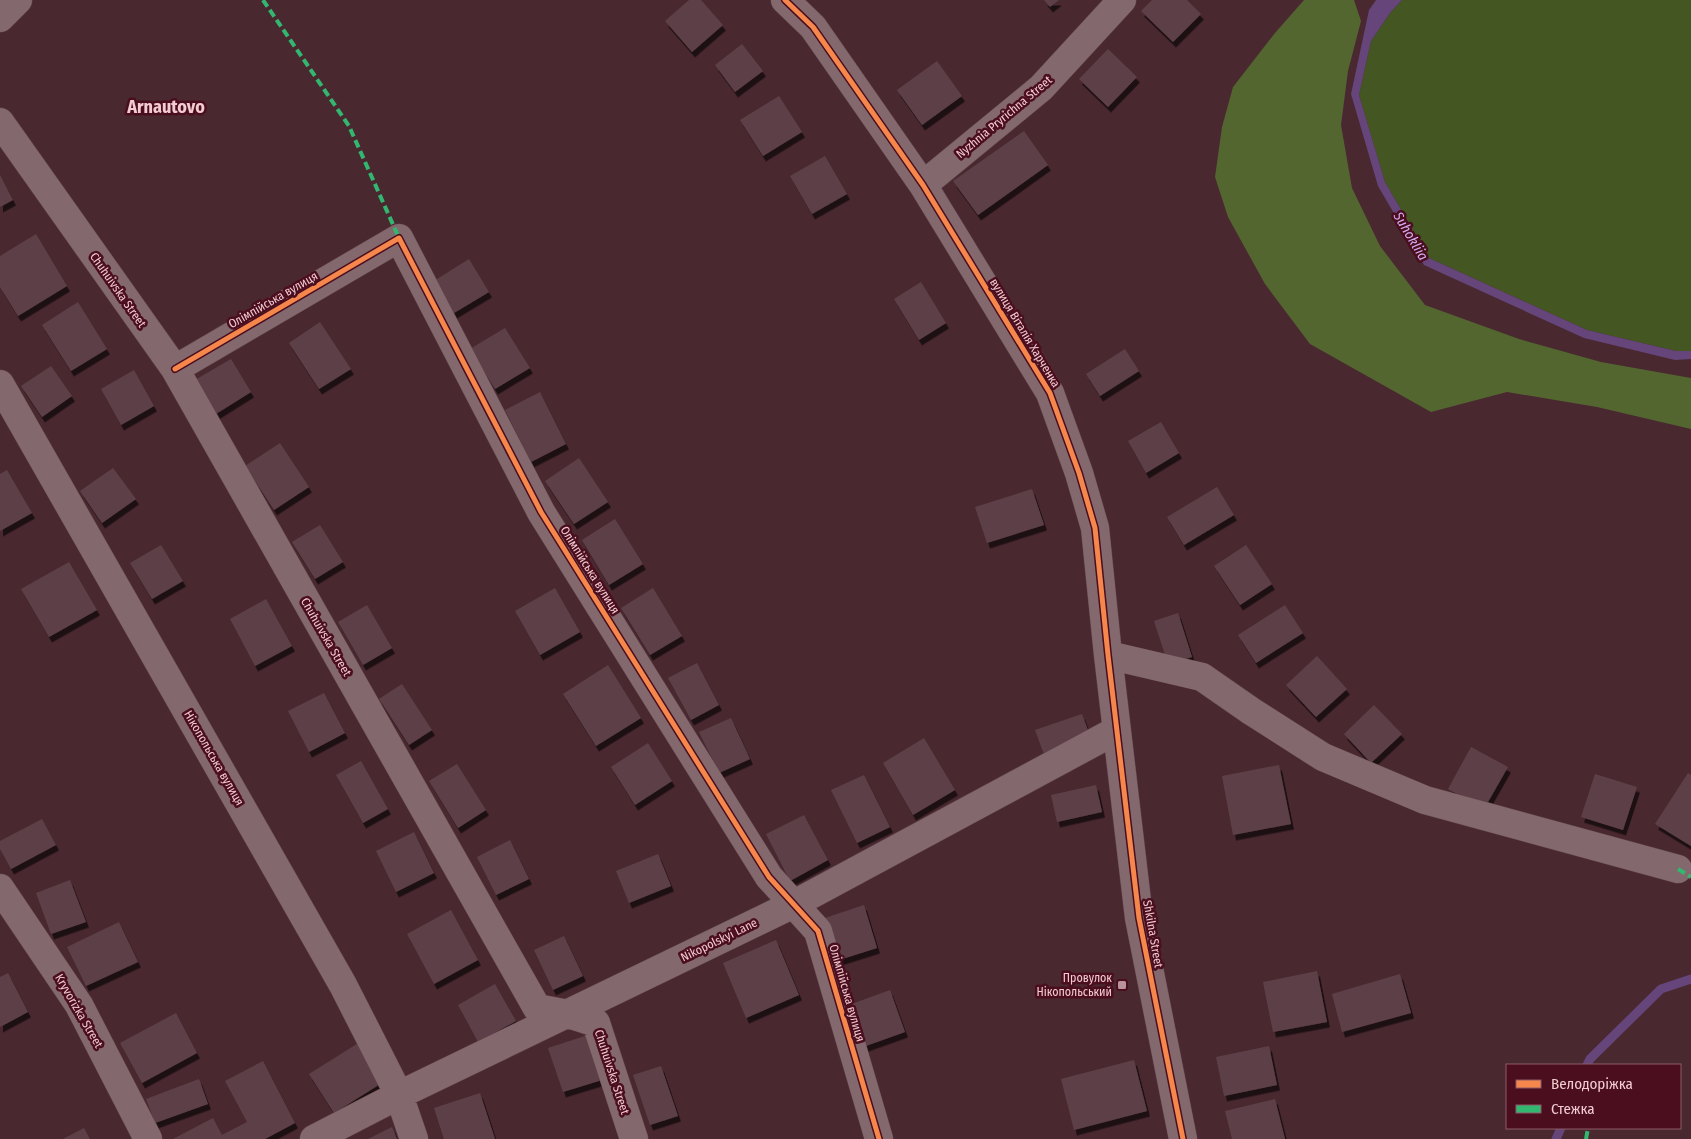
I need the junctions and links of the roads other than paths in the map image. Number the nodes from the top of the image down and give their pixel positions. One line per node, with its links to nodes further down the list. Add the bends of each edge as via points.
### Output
1 (18, 0): 4 (street)
2 (785, 0): 6 (street, вулиця Віталія Харченка, via 813,27)
3 (1122, 0): 6 (street, Nyzhnia Pryrichna Street, via 1041,88)
4 (0, 18)
5 (0, 122): 7 (street, Chuhuivska Street)
6 (923, 185): 9 (street, вулиця Віталія Харченка, via 1050,394 1095,528)
7 (175, 369): 13 (street, Олімпійська вулиця, via 399,238 541,512 770,877); 14 (street, Chuhuivska Street, via 537,1008)
8 (0, 384): 15 (street, Нікопольська вулиця, via 343,985)
9 (1108, 655): 10 (street, вулиця Віталія Харченка); 11 (street, via 1202,677 1323,756 1425,800)
10 (1117, 730): 13 (street, Nikopolskyi Lane); 21 (street, Shkilna Street, via 1139,918)
11 (1678, 869)
12 (0, 888): 16 (street, Kryvorizka Street, via 78,1005)
13 (794, 904): 14 (street, Nikopolskyi Lane); 20 (street, Олімпійська вулиця, via 818,931)
14 (568, 1014): 15 (street, Nikopolskyi Lane); 19 (street, Chuhuivska Street, via 596,1023)
15 (399, 1095): 17 (street, Nikopolskyi Lane); 18 (street, Нікопольська вулиця)
16 (148, 1139)
17 (314, 1139)
18 (414, 1139)
19 (634, 1139)
20 (879, 1139)
21 (1183, 1139)

